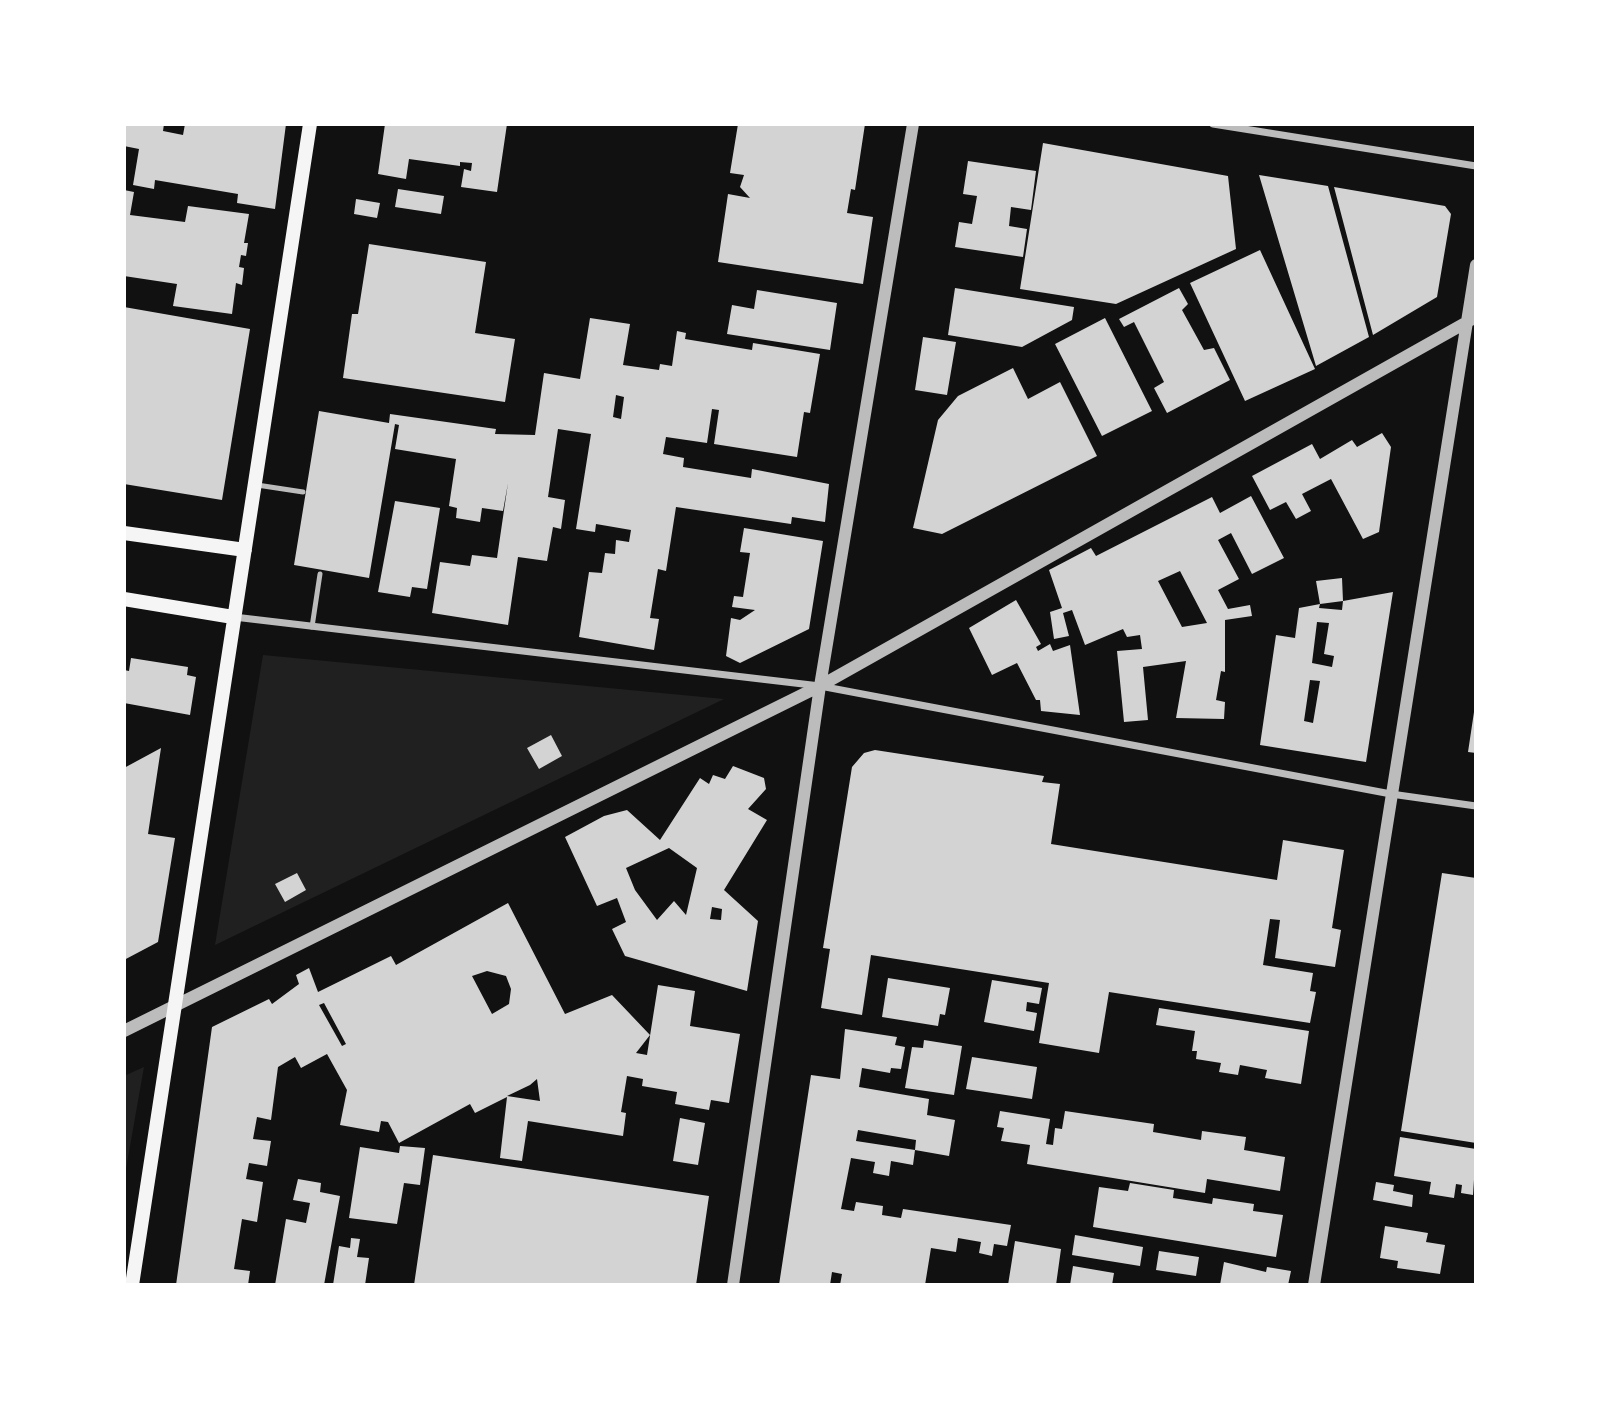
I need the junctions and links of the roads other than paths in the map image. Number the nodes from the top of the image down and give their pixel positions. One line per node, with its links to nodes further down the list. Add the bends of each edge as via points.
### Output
1 (310, 124): 7 (main road)
2 (913, 124): 15 (street)
3 (1213, 124): 4 (street)
4 (1476, 166)
5 (1476, 265): 6 (street)
6 (1470, 321): 15 (street); 16 (street)
7 (254, 485): 8 (lane); 10 (main road)
8 (303, 492)
9 (124, 533): 10 (main road)
10 (245, 550): 13 (main road)
11 (320, 574): 14 (lane)
12 (124, 599): 13 (main road)
13 (233, 617): 14 (street); 18 (main road)
14 (312, 627): 15 (street)
15 (820, 686): 16 (street); 18 (street); 21 (street)
16 (1391, 794): 17 (street); 22 (street)
17 (1476, 806)
18 (175, 1005): 19 (street); 20 (main road)
19 (124, 1031)
20 (132, 1285)
21 (733, 1285)
22 (1314, 1285)

